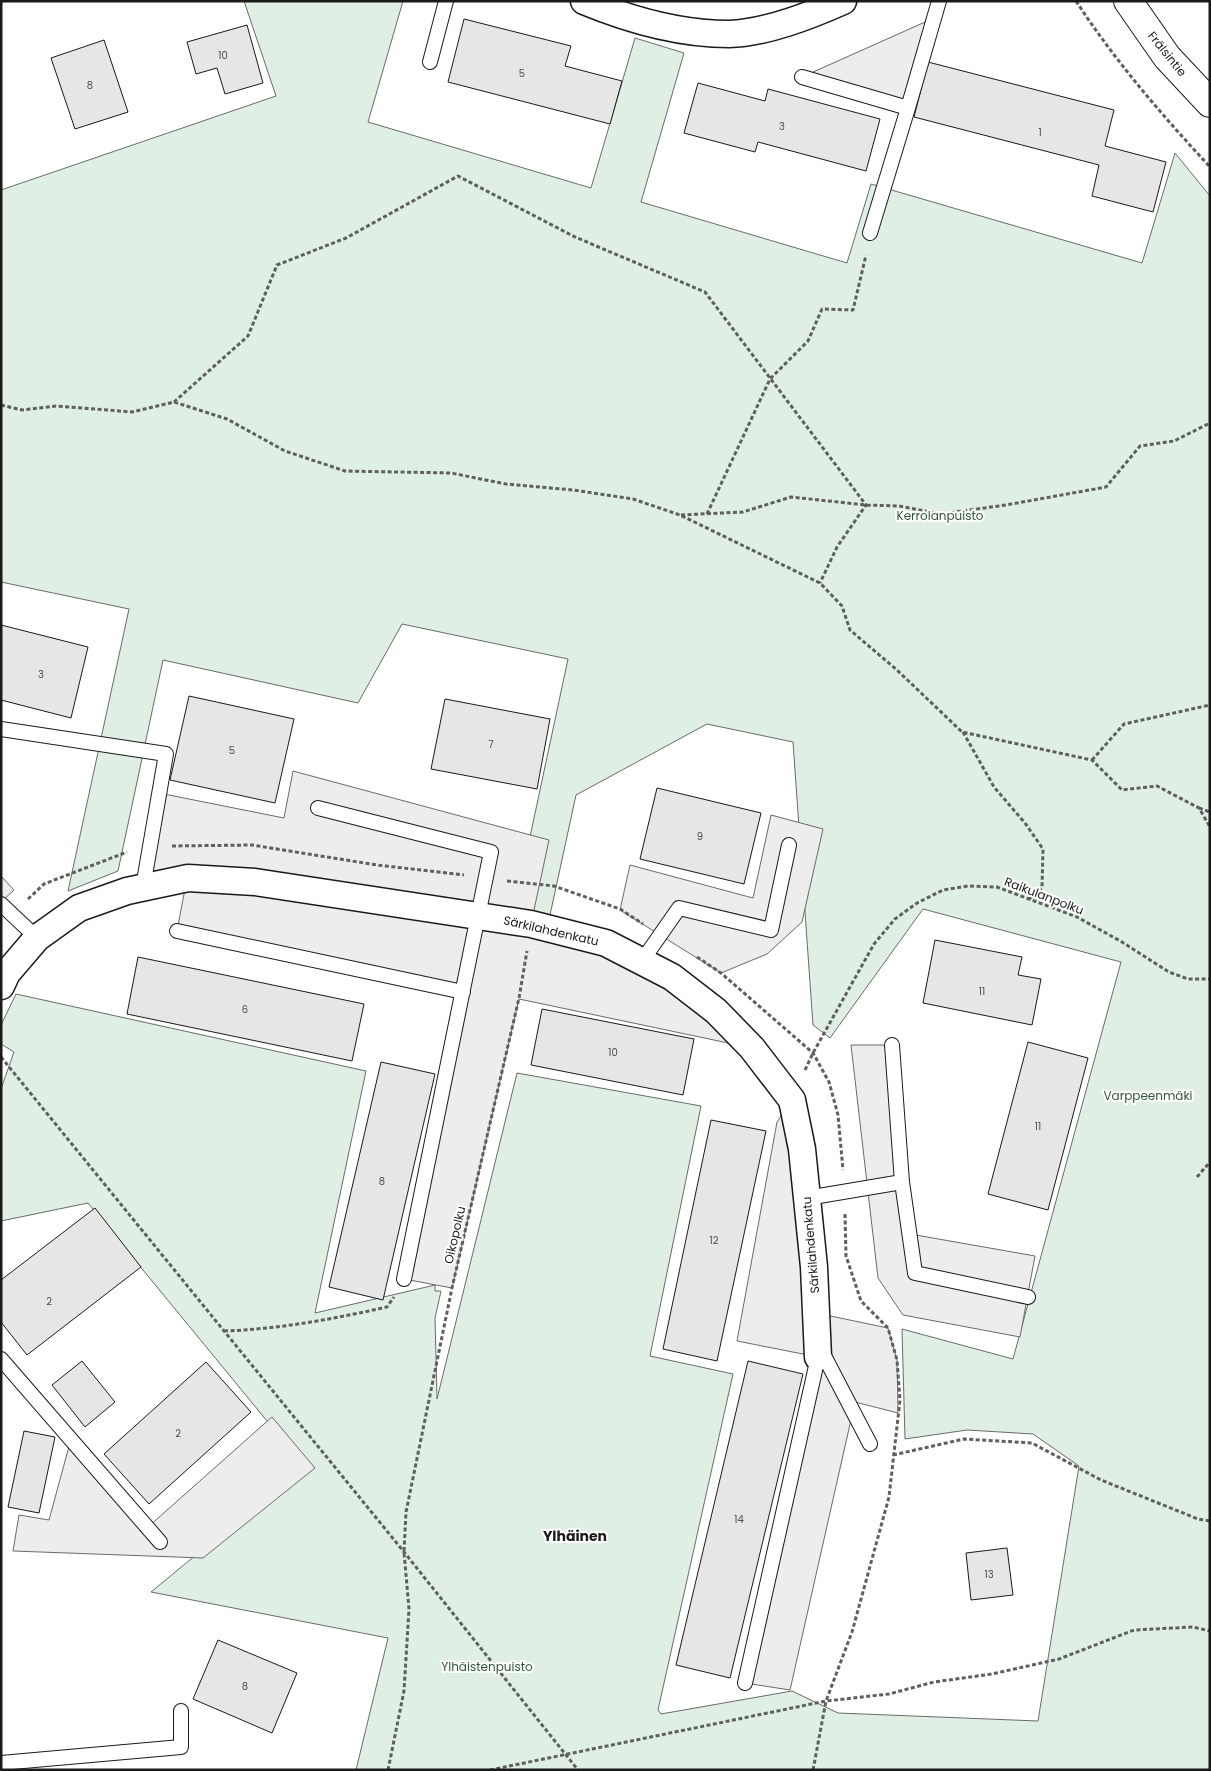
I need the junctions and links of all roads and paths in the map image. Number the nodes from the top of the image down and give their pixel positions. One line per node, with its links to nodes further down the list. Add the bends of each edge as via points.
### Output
1 (446, 1): 7 (lane)
2 (584, 1): 3 (street, via 648,23 690,32 730,34 810,16)
3 (843, 1)
4 (939, 1): 10 (lane)
5 (1076, 1): 11 (path, via 1165,118)
6 (1128, 1): 9 (street, Frälsintie, via 1167,56)
7 (430, 62)
8 (802, 77): 10 (lane)
9 (1210, 103)
10 (908, 108): 12 (lane)
11 (1210, 167)
12 (870, 234): 13 (path, via 853,310 822,309 808,341)
13 (770, 379): 14 (path, via 705,292 575,237 458,176 346,238 277,265 248,336); 17 (path); 18 (path)
14 (174, 402): 15 (path, via 132,412 56,406 22,410); 19 (path, via 227,419 286,450 345,471 451,473 506,484 633,499)
15 (1, 405)
16 (1210, 423): 17 (path, via 1174,441 1140,446 1106,487 941,514 899,506)
17 (866, 505): 18 (path, via 791,497 743,512); 20 (path, via 837,547)
18 (707, 514): 19 (path)
19 (680, 515): 20 (path)
20 (820, 583): 23 (path, via 842,606 850,630)
21 (1210, 705): 24 (path, via 1124,724)
22 (1, 729): 30 (lane, via 166,754)
23 (962, 732): 24 (path); 31 (path, via 994,787 1043,849 1042,888)
24 (1092, 760): 26 (path, via 1122,790 1157,786)
25 (318, 808): 33 (lane, via 492,852)
26 (1198, 808): 27 (path); 28 (path)
27 (1210, 812)
28 (1210, 827)
29 (789, 845): 37 (lane, via 771,930 679,908)
30 (143, 887): 33 (street, Särkilahdenkatu, via 188,878 255,882); 36 (street, Särkilahdenkatu, via 79,908)
31 (1029, 899): 38 (path, Raikulanpolku, via 1078,917 1170,972 1188,978); 43 (path, Raikulanpolku, via 997,887 968,886 943,890 895,919 874,944 813,1053)
32 (1, 904): 36 (lane)
33 (478, 915): 34 (street, Särkilahdenkatu); 40 (lane)
34 (531, 924): 37 (street, Särkilahdenkatu, via 606,944); 57 (path, Oikopolku, via 519,998 452,1288 406,1512)
35 (177, 931): 40 (lane)
36 (37, 938): 39 (street, Särkilahdenkatu, via 7,973)
37 (642, 961): 43 (street, Särkilahdenkatu, via 672,977 716,1011 752,1048)
38 (1210, 979)
39 (1, 986)
40 (463, 992): 48 (lane)
41 (892, 1044): 46 (lane)
42 (1, 1057): 50 (path)
43 (792, 1100): 47 (street, Särkilahdenkatu)
44 (1210, 1162): 45 (path)
45 (1197, 1177)
46 (902, 1182): 47 (lane); 49 (lane, via 914,1273)
47 (807, 1198): 51 (street, Särkilahdenkatu)
48 (404, 1279): 50 (path, via 387,1308 282,1327)
49 (1028, 1297)
50 (224, 1331): 57 (path)
51 (817, 1350): 53 (lane); 59 (lane)
52 (1, 1359): 56 (lane)
53 (870, 1444)
54 (893, 1455): 55 (path, via 964,1439 1032,1443 1101,1480)
55 (1210, 1521)
56 (160, 1542)
57 (404, 1552): 61 (path); 63 (path, Oikopolku, via 409,1609 404,1691)
58 (1210, 1630): 61 (path, via 1193,1627 1134,1630 1050,1661 992,1674 934,1682 889,1694 826,1701)
59 (745, 1683)
60 (181, 1711): 62 (lane, via 182,1747)
61 (565, 1754): 64 (path); 65 (path)
62 (1, 1762)
63 (388, 1770)
64 (490, 1770)
65 (578, 1770)

